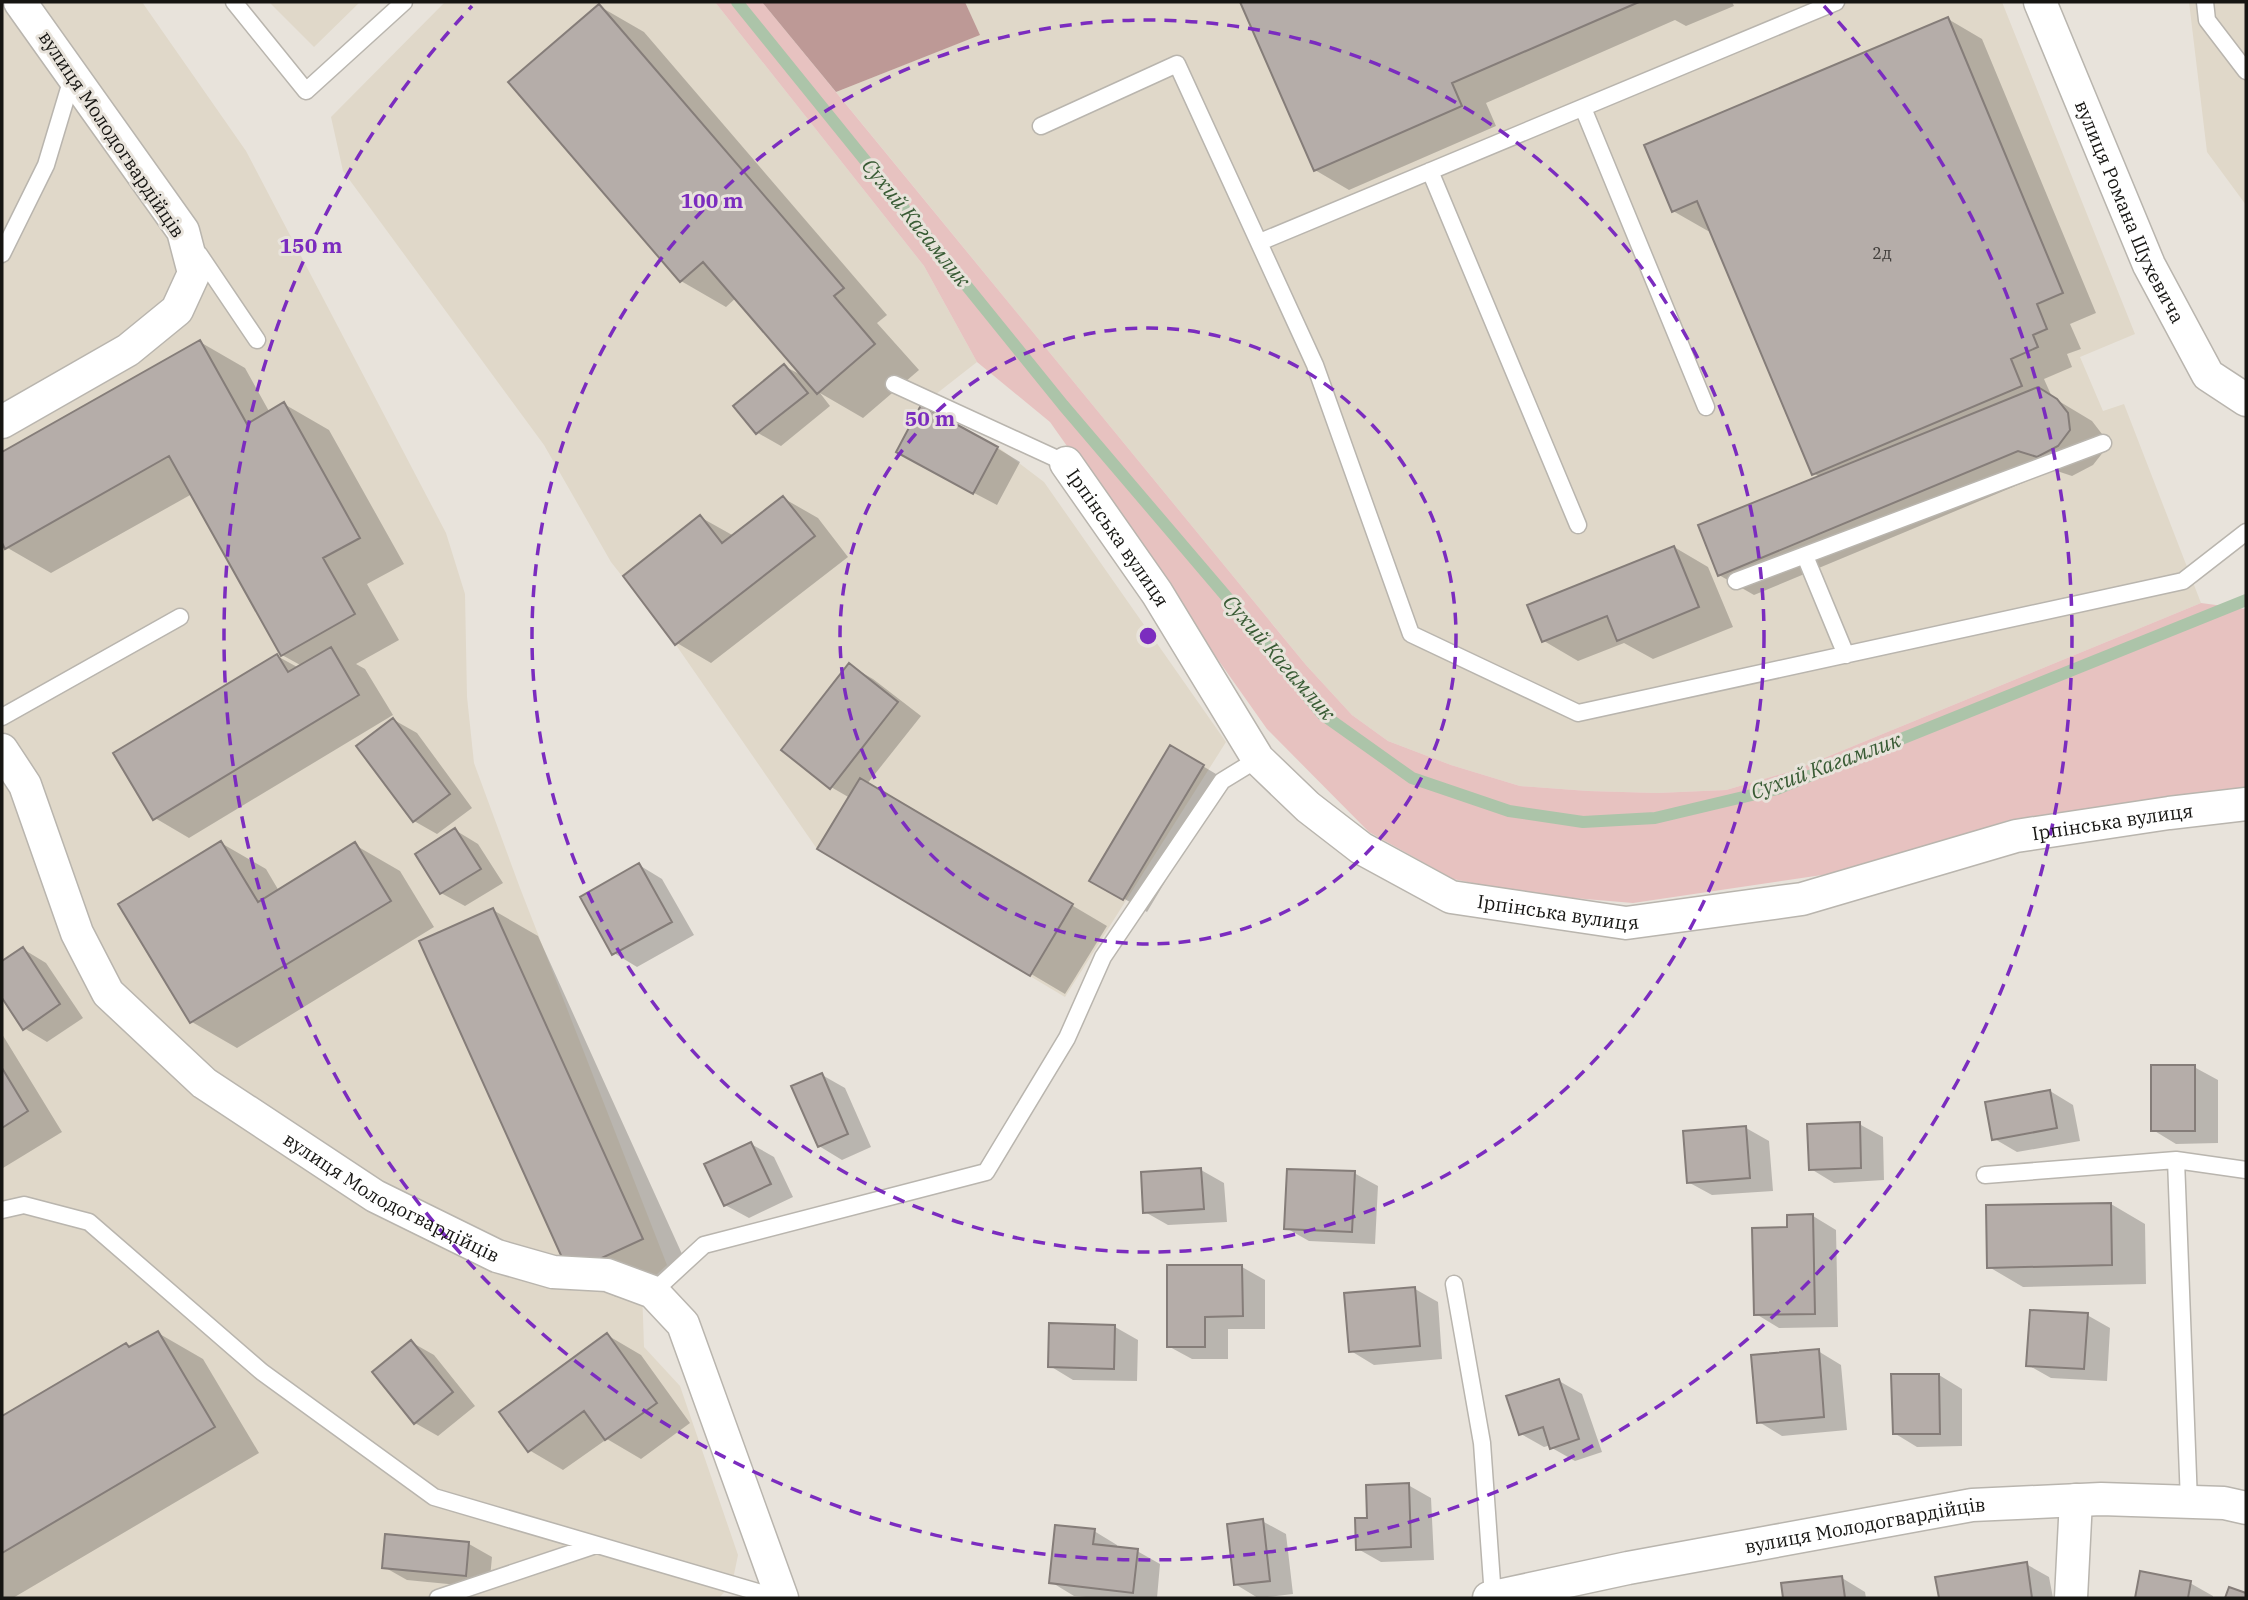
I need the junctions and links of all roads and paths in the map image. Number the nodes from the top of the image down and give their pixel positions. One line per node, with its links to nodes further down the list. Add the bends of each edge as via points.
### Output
1 (20, 2): 8 (street, вулиця Молодогвардійців)
2 (234, 2): 3 (lane, via 306,91)
3 (404, 2)
4 (1836, 2): 9 (lane)
5 (2040, 2): 17 (street, вулиця Романа Шухевича, via 2149,265 2208,375)
6 (2205, 2): 7 (lane, via 2207,20)
7 (2246, 71)
8 (73, 74): 12 (street, вулиця Молодогвардійців); 14 (lane, via 46,165)
9 (1583, 108): 11 (lane); 18 (lane)
10 (1041, 126): 13 (lane, via 1177,64)
11 (1430, 172): 13 (lane); 22 (lane)
12 (183, 231): 15 (lane); 19 (street, вулиця Молодогвардійців, via 194,273 177,310 128,350)
13 (1260, 242): 27 (lane, via 1315,365 1411,634 1578,713)
14 (2, 254)
15 (257, 340)
16 (894, 384): 21 (lane)
17 (2246, 400)
18 (1706, 407)
19 (2, 422)
20 (2103, 443): 24 (lane)
21 (1066, 463): 30 (street, Ірпінська вулиця, via 1157,593)
22 (1577, 525)
23 (2246, 532): 27 (lane, via 2183,581)
24 (1805, 556): 25 (lane); 27 (lane)
25 (1736, 581)
26 (180, 617): 28 (lane)
27 (1846, 655)
28 (2, 717)
29 (2, 750): 37 (street, вулиця Молодогвардійців, via 25,785 77,933 108,993 204,1083 375,1196 497,1256 553,1272 607,1275)
30 (1258, 759): 31 (street, Ірпінська вулиця, via 1308,807 1361,848 1451,897 1626,923 1802,899 2015,836); 37 (lane, via 1222,781 1103,957 1067,1038 986,1172 704,1245)
31 (2246, 804)
32 (2176, 1160): 33 (lane); 34 (lane); 39 (lane)
33 (2246, 1170)
34 (1985, 1175)
35 (2, 1210): 41 (lane, via 24,1205 89,1222 262,1372 434,1497)
36 (1454, 1284): 44 (lane, via 1482,1443)
37 (653, 1292): 43 (street, вулиця Молодогвардійців, via 683,1324)
38 (2076, 1500): 39 (street, вулиця Молодогвардійців); 44 (street, вулиця Молодогвардійців, via 1972,1505 1628,1567); 45 (street)
39 (2189, 1502): 40 (street, вулиця Молодогвардійців)
40 (2246, 1508)
41 (596, 1545): 42 (lane); 43 (lane)
42 (438, 1598)
43 (780, 1598)
44 (1492, 1598)
45 (2071, 1598)

